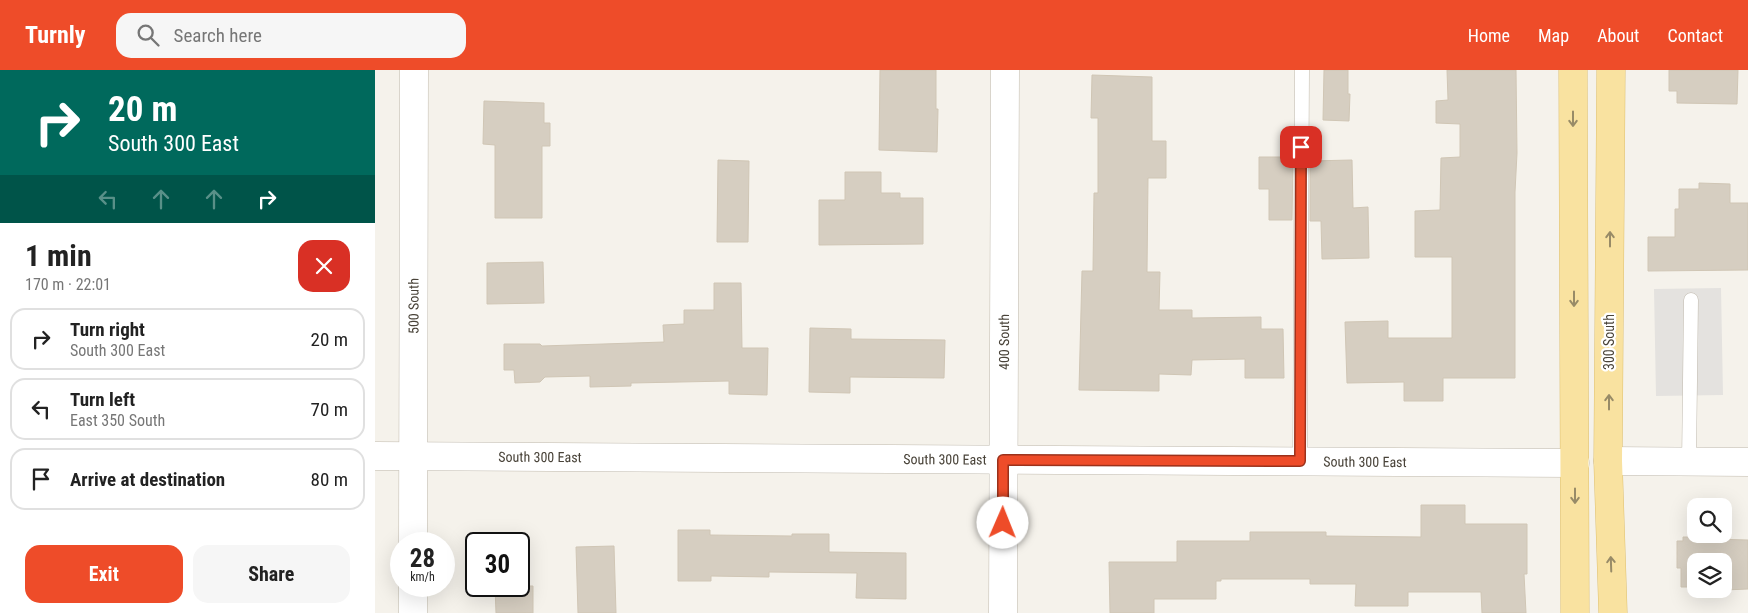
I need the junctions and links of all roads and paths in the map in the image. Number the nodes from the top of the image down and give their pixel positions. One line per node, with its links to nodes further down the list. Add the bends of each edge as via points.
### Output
1 (414, 70): 8 (street, 500 South)
2 (1005, 70): 9 (street, 400 South)
3 (1302, 70): 10 (lane)
4 (1573, 70): 14 (main road, one-way to 14)
5 (1611, 70): 11 (main road, 300 South, one-way to 5)
6 (1691, 300): 12 (lane)
7 (375, 456): 8 (street, South 300 East)
8 (413, 456): 9 (street, South 300 East); 15 (street, 500 South)
9 (1003, 460): 10 (street, South 300 East); 18 (street, 400 South)
10 (1300, 461): 14 (street, South 300 East)
11 (1608, 461): 12 (street); 20 (main road, 300 South, one-way to 11)
12 (1689, 462): 13 (street)
13 (1748, 462)
14 (1575, 463): 19 (main road, one-way to 19)
15 (413, 532)
16 (413, 597): 17 (street)
17 (413, 613)
18 (1003, 613)
19 (1575, 613)
20 (1613, 613)

